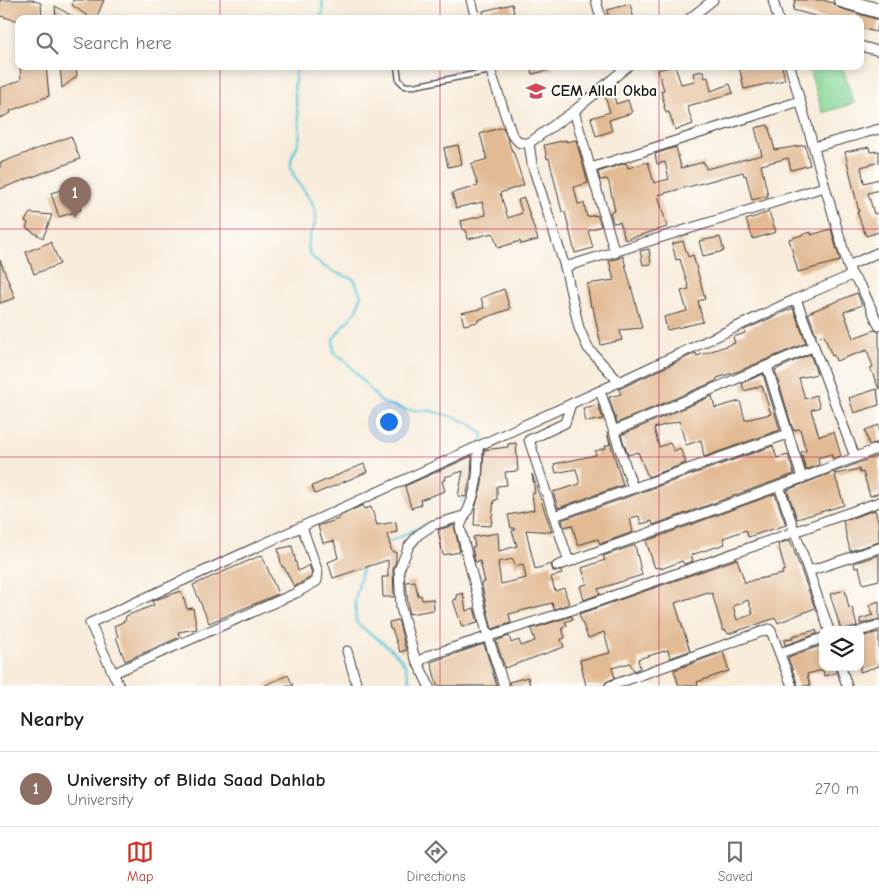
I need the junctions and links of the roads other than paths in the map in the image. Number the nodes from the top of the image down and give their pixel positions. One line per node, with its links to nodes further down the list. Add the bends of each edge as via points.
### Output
1 (471, 0): 7 (street)
2 (596, 0): 8 (street)
3 (713, 0): 9 (street)
4 (773, 0): 10 (street)
5 (841, 0): 6 (street)
6 (879, 11)
7 (475, 15)
8 (600, 15)
9 (694, 15)
10 (777, 15)
11 (864, 47): 12 (street)
12 (879, 51)
13 (398, 70): 14 (lane, via 399,80 405,86 414,86)
14 (486, 70)
15 (490, 70): 21 (street, via 512,135 520,143)
16 (791, 70): 18 (street)
17 (615, 71): 19 (street)
18 (800, 101): 22 (street); 23 (street)
19 (574, 111): 21 (street); 23 (street)
20 (879, 129): 22 (street)
21 (529, 144): 27 (street, via 532,164)
22 (814, 147): 24 (street)
23 (591, 168): 26 (street)
24 (824, 187): 26 (street); 28 (street)
25 (879, 252): 28 (street)
26 (615, 253): 27 (street)
27 (565, 267): 33 (street, via 579,328 588,348)
28 (850, 271): 29 (street); 30 (street, via 862,288)
29 (796, 299): 31 (street); 33 (street)
30 (879, 326)
31 (814, 346): 32 (street); 40 (street)
32 (767, 366): 36 (street); 37 (street)
33 (619, 382): 34 (street)
34 (600, 391): 35 (street); 36 (street)
35 (571, 404): 38 (street); 46 (street, via 566,423 529,440)
36 (614, 431): 43 (street)
37 (788, 434): 41 (street); 43 (street)
38 (478, 446): 45 (street, via 478,477 469,508); 47 (street)
39 (879, 448): 40 (street)
40 (856, 457): 41 (street)
41 (802, 478): 42 (street)
42 (779, 486): 48 (street); 50 (street)
43 (633, 488): 46 (street)
44 (879, 502): 48 (street)
45 (463, 516): 56 (street, via 460,527); 60 (street, via 433,525 418,535 409,546 399,570 401,608)
46 (554, 516): 50 (street)
47 (302, 527): 62 (street, via 318,572 317,581); 62 (street, via 90,623)
48 (796, 532): 52 (street); 56 (street)
49 (879, 548): 52 (street)
50 (569, 562): 51 (street)
51 (557, 566)
52 (809, 571): 54 (street)
53 (879, 625): 55 (street)
54 (828, 626)
55 (864, 630)
56 (488, 637): 60 (street, via 430,655); 66 (street)
57 (819, 639): 59 (street)
58 (347, 651): 64 (street)
59 (780, 653): 67 (street, via 771,631 765,629); 68 (street)
60 (418, 662): 65 (street)
61 (843, 671): 69 (street)
62 (114, 674): 63 (street)
63 (119, 686)
64 (357, 686)
65 (429, 686)
66 (504, 686)
67 (610, 686)
68 (792, 686)
69 (847, 686)

